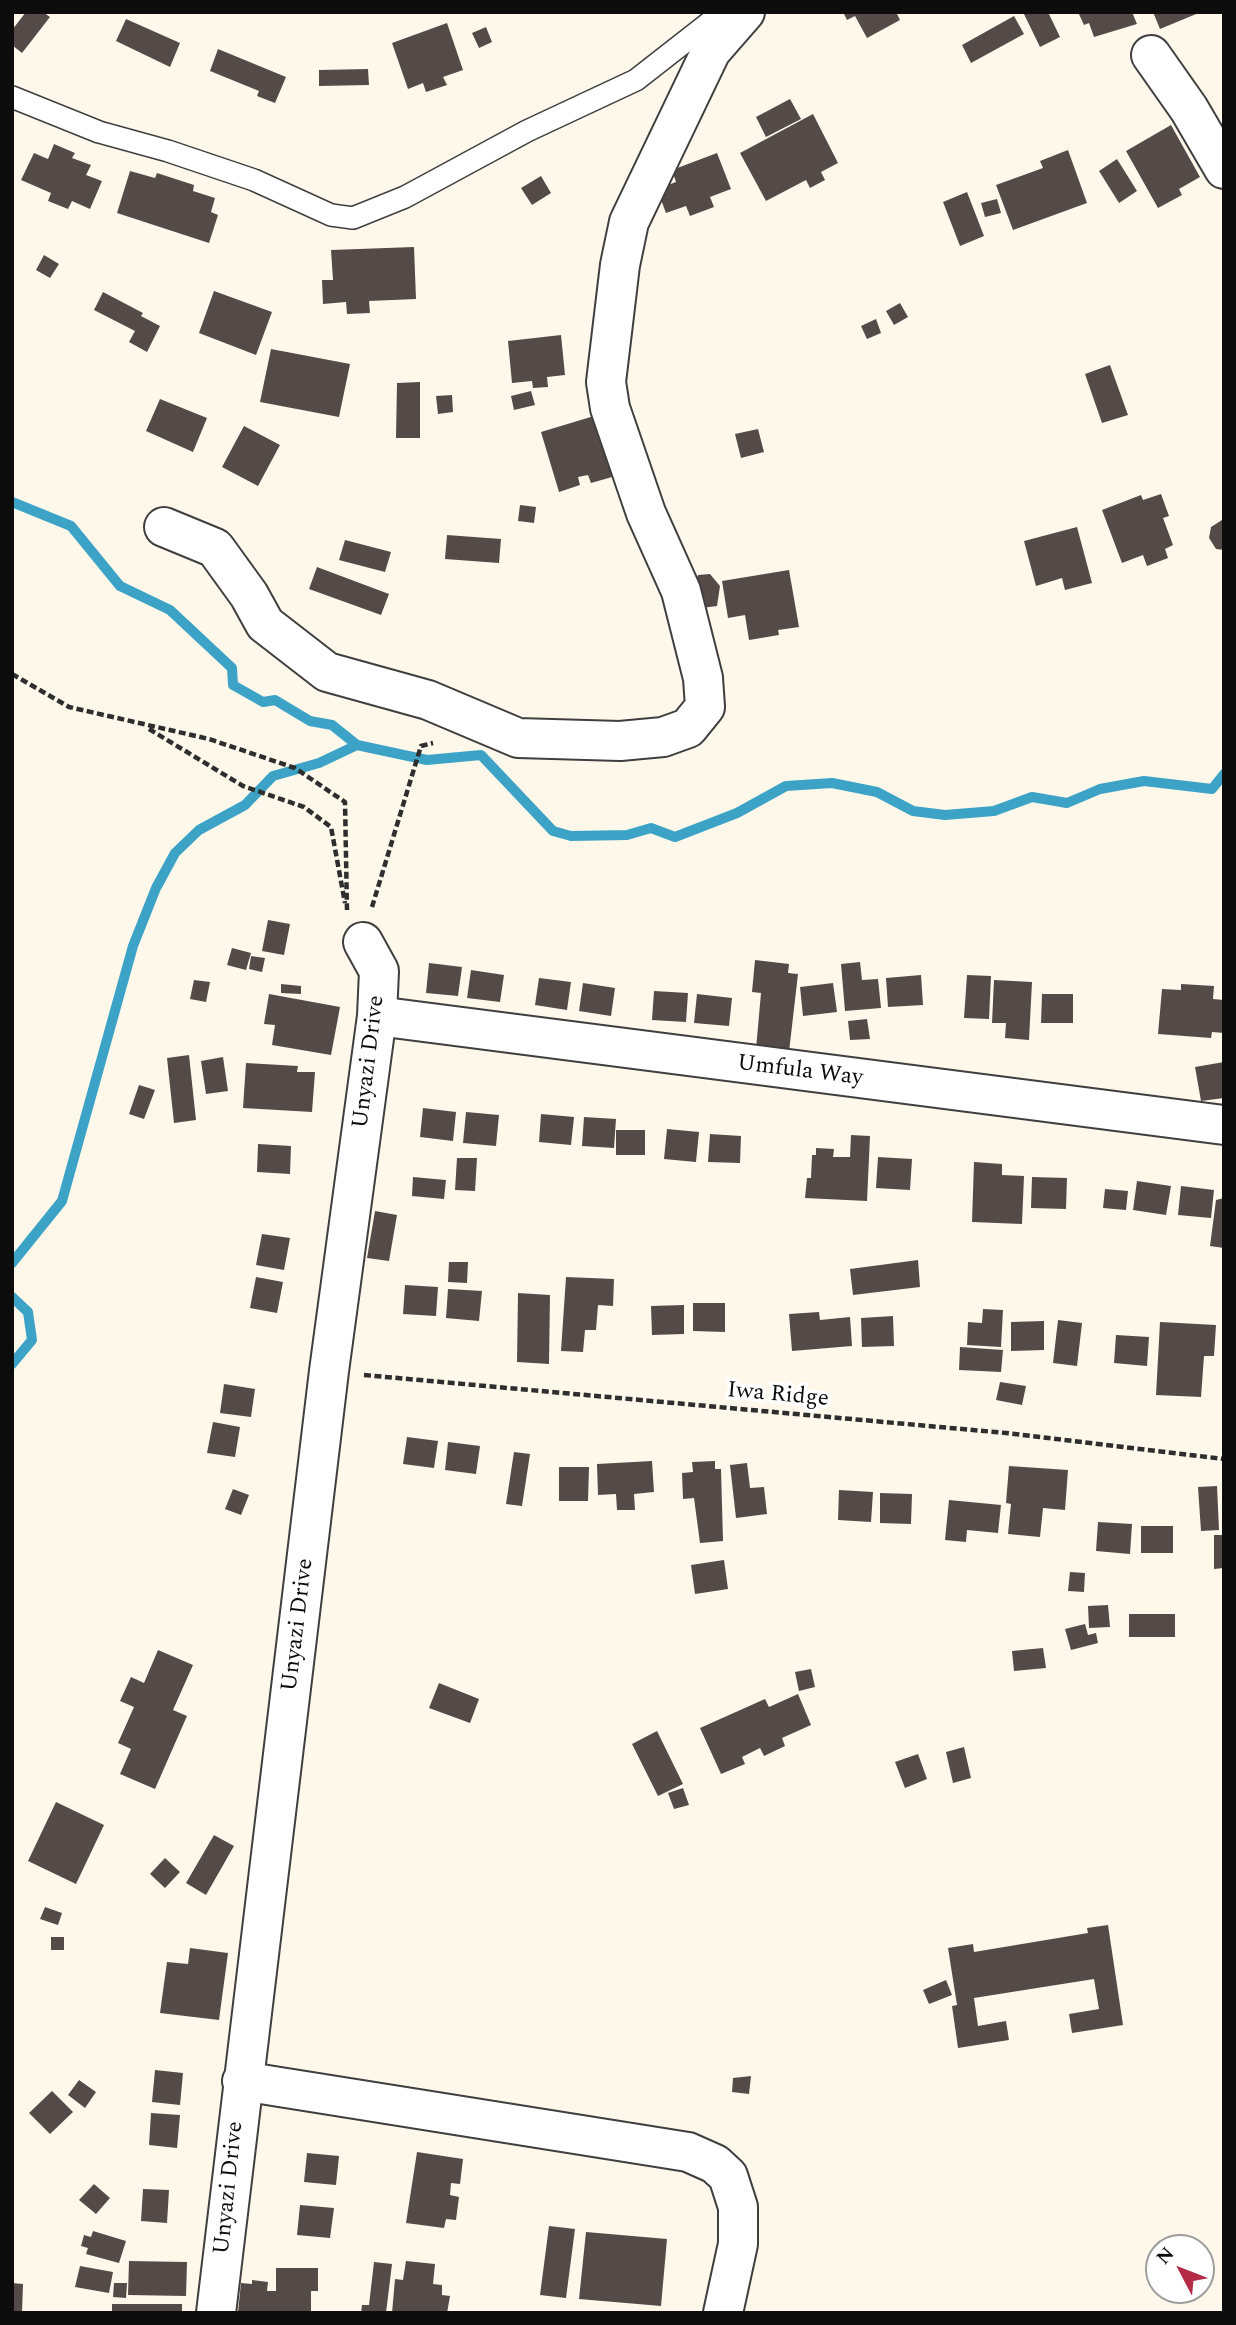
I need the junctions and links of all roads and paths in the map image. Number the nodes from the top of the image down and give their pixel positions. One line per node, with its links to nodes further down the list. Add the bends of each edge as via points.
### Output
1 (723, 12): 4 (lane, via 636,80 527,131 405,197 353,218 331,215 254,180 99,132)
2 (745, 12): 6 (street, via 711,51 629,222 606,382 610,408 646,513 681,591 704,678 705,707 688,728 663,737 620,741 518,738 428,700 327,672 265,624 215,548)
3 (1151, 55): 5 (street)
4 (12, 97)
5 (1224, 169)
6 (164, 527)
7 (12, 674): 8 (path, via 69,707)
8 (145, 727): 10 (path, via 243,786 304,807 331,827); 10 (path, via 209,739 295,768 345,802)
9 (421, 746): 10 (path, via 380,870)
10 (355, 927): 11 (street, Unyazi Drive, via 379,971)
11 (377, 1016): 12 (street, Umfula Way); 13 (street, Unyazi Drive)
12 (1224, 1125)
13 (329, 1371): 14 (path, Iwa Ridge, via 1006,1433); 15 (street, Unyazi Drive)
14 (1224, 1459)
15 (242, 2081): 16 (street, Unyazi Drive); 17 (street, via 688,2152 715,2164 728,2176 738,2207 738,2244)
16 (216, 2313)
17 (723, 2313)

